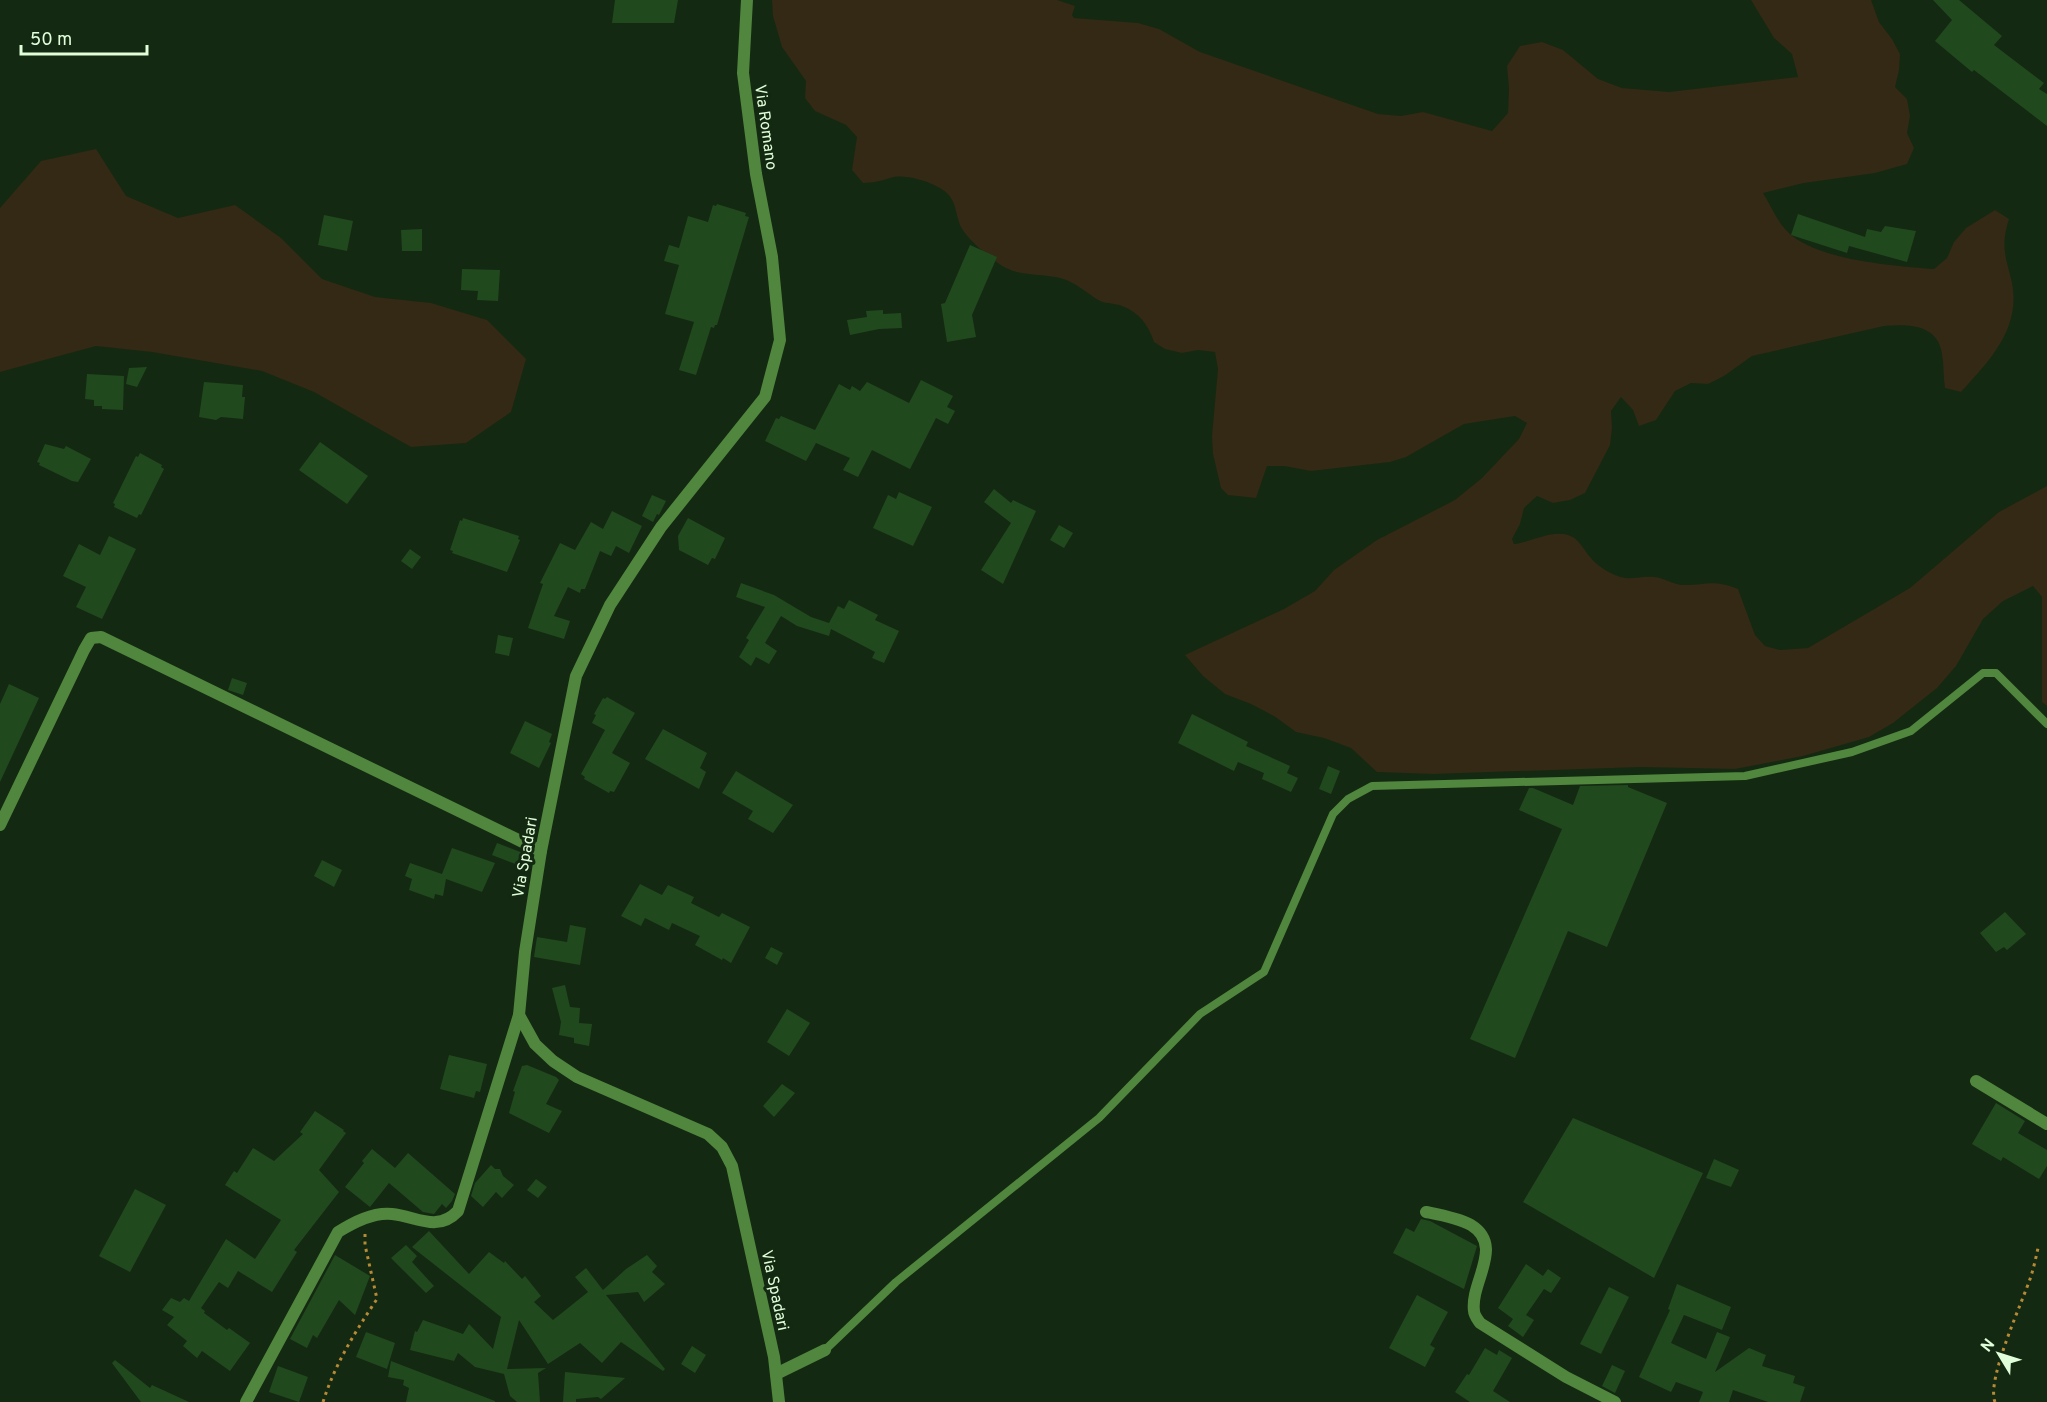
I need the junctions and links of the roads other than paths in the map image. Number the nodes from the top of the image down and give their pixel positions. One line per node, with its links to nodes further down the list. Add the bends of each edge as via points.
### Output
1 (747, 0): 2 (street, Via Romano, via 742,73)
2 (772, 257): 5 (street, Via Spadari, via 780,340 765,397 661,527 610,605 589,647 576,676)
3 (2047, 724): 10 (lane, via 1996,673 1983,673 1911,731 1852,752 1745,776 1372,786 1348,799 1333,814 1264,972 1200,1014 1099,1118 896,1282)
4 (0, 825): 5 (street, via 84,650 91,638 101,637)
5 (541, 850): 6 (street, Via Spadari)
6 (519, 1015): 11 (street, Via Spadari, via 535,1044 577,1077 708,1134 722,1147 732,1166); 12 (street, via 458,1211 450,1220 436,1222 391,1214 364,1218 338,1232)
7 (1976, 1081): 8 (street)
8 (2047, 1124)
9 (1426, 1212): 14 (street, via 1471,1225 1487,1243 1473,1311 1480,1323 1566,1377)
10 (825, 1350): 11 (street)
11 (776, 1374): 13 (street, Via Spadari)
12 (246, 1402)
13 (779, 1402)
14 (1615, 1402)

